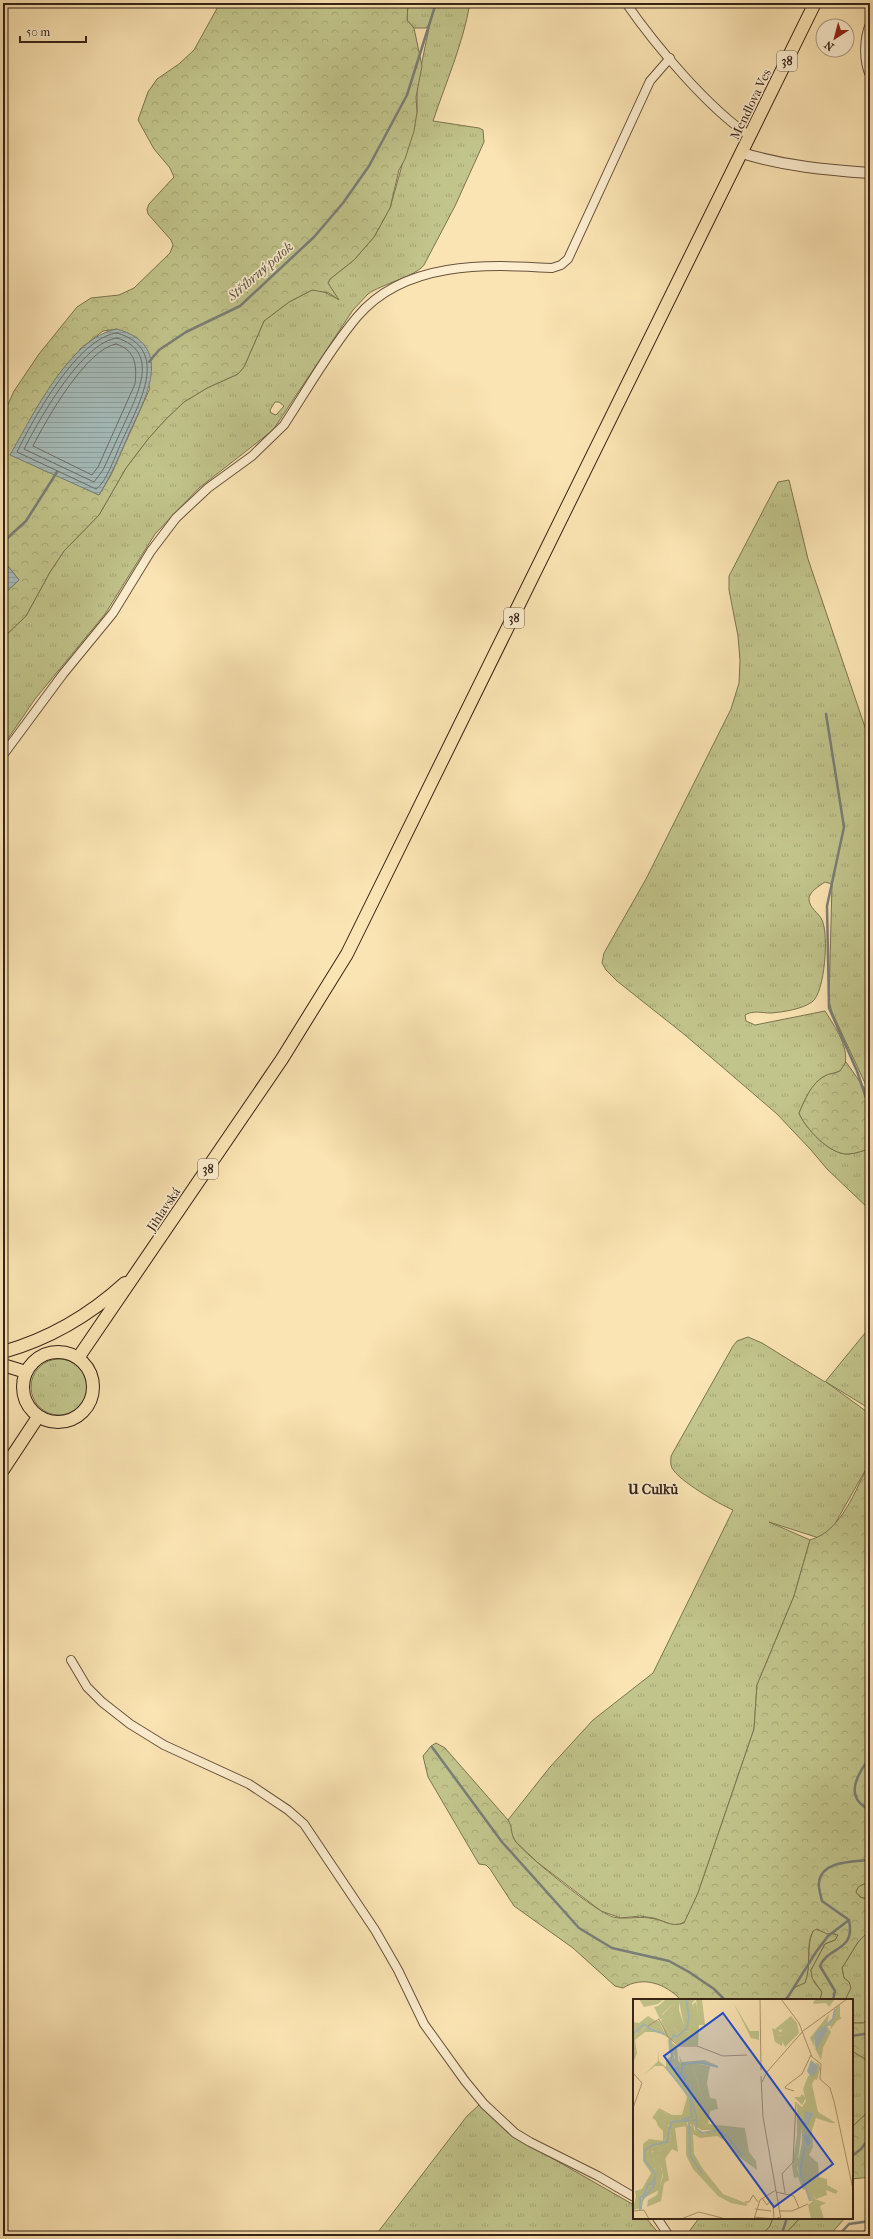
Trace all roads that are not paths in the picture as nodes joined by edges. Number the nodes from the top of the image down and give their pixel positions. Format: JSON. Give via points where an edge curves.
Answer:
{"nodes":[{"id":1,"x":626,"y":3,"type":"edge"},
{"id":2,"x":815,"y":3,"type":"edge"},
{"id":3,"x":870,"y":24,"type":"edge"},
{"id":4,"x":670,"y":58,"type":"junction"},
{"id":5,"x":870,"y":75,"type":"edge"},
{"id":6,"x":750,"y":136,"type":"junction"},
{"id":7,"x":742,"y":153,"type":"junction"},
{"id":8,"x":870,"y":173,"type":"edge"},
{"id":9,"x":3,"y":755,"type":"edge"},
{"id":10,"x":143,"y":1262,"type":"junction"},
{"id":11,"x":3,"y":1352,"type":"edge"},
{"id":12,"x":78,"y":1358,"type":"junction"},
{"id":13,"x":3,"y":1366,"type":"edge"},
{"id":14,"x":26,"y":1372,"type":"junction"},
{"id":15,"x":38,"y":1417,"type":"junction"},
{"id":16,"x":3,"y":1470,"type":"edge"},
{"id":17,"x":71,"y":1660,"type":"dead end"},
{"id":18,"x":633,"y":2195,"type":"edge"},
{"id":19,"x":658,"y":2219,"type":"edge"},
{"id":20,"x":669,"y":2236,"type":"edge"}],
"edges":[{"from":1,"to":4,"type":"street"},
{"from":2,"to":6,"type":"main road","name":"Mendlova Ves","number":"38"},
{"from":3,"to":5,"type":"street","via":[[867,30],[866,51]]},
{"from":4,"to":6,"type":"street","via":[[717,109]]},
{"from":4,"to":9,"type":"street","via":[[650,81],[568,259],[552,268],[482,267],[440,271],[393,286],[375,299],[357,317],[284,425],[252,456],[208,488],[164,532],[113,613],[63,674]]},
{"from":6,"to":7,"type":"main road","name":"Mendlova Ves","number":"38"},
{"from":7,"to":8,"type":"street","via":[[785,165]]},
{"from":7,"to":10,"type":"main road","name":"Jihlavská","number":"38","via":[[365,920],[332,981]]},
{"from":10,"to":11,"type":"main road","via":[[115,1292],[86,1314],[55,1332]]},
{"from":10,"to":12,"type":"main road","name":"Jihlavská","number":"38"},
{"from":12,"to":14,"type":"main road","via":[[59,1352],[46,1354],[34,1361]]},
{"from":12,"to":15,"type":"main road","via":[[87,1367],[93,1384],[87,1408],[73,1419],[62,1423],[49,1422]]},
{"from":13,"to":14,"type":"main road"},
{"from":14,"to":15,"type":"main road","via":[[23,1384],[24,1397],[29,1408]]},
{"from":15,"to":16,"type":"main road"},
{"from":17,"to":18,"type":"street","via":[[87,1687],[130,1724],[164,1745],[249,1784],[299,1820],[375,1930],[424,2024],[464,2081],[484,2104],[530,2142]]},
{"from":19,"to":20,"type":"street"}]}
